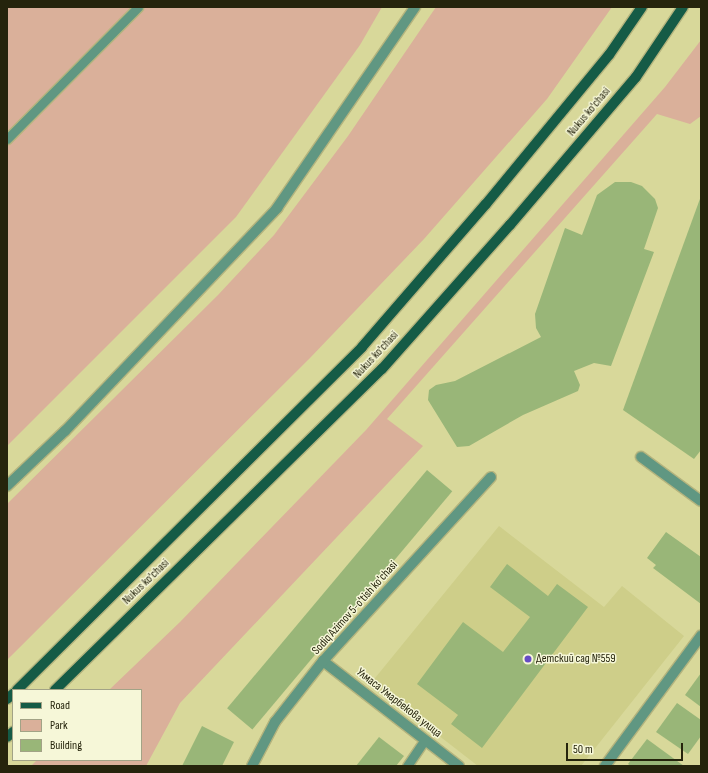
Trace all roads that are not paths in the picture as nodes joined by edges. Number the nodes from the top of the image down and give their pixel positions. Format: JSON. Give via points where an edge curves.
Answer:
{"nodes":[{"id":1,"x":138,"y":7,"type":"edge"},
{"id":2,"x":414,"y":7,"type":"edge"},
{"id":3,"x":642,"y":7,"type":"edge"},
{"id":4,"x":683,"y":7,"type":"edge"},
{"id":5,"x":7,"y":139,"type":"edge"},
{"id":6,"x":641,"y":457,"type":"dead end"},
{"id":7,"x":491,"y":477,"type":"dead end"},
{"id":8,"x":7,"y":486,"type":"edge"},
{"id":9,"x":701,"y":501,"type":"edge"},
{"id":10,"x":701,"y":636,"type":"edge"},
{"id":11,"x":323,"y":661,"type":"junction"},
{"id":12,"x":17,"y":689,"type":"edge"},
{"id":13,"x":56,"y":689,"type":"edge"},
{"id":14,"x":425,"y":739,"type":"junction"},
{"id":15,"x":252,"y":766,"type":"edge"},
{"id":16,"x":407,"y":766,"type":"edge"},
{"id":17,"x":459,"y":766,"type":"edge"},
{"id":18,"x":605,"y":766,"type":"edge"}],
"edges":[{"from":1,"to":5,"type":"lane"},
{"from":2,"to":8,"type":"street","via":[[277,208],[64,431]]},
{"from":3,"to":12,"type":"main road","name":"Nukus ko'chasi","via":[[599,67],[486,204],[362,347]]},
{"from":4,"to":13,"type":"main road","name":"Nukus ko'chasi","via":[[636,77],[510,225],[382,369]]},
{"from":6,"to":9,"type":"street"},
{"from":7,"to":11,"type":"street","name":"Sodiq Azimov 5-o'tish ko'chasi"},
{"from":10,"to":18,"type":"street"},
{"from":11,"to":14,"type":"street","name":"Улмаса Умарбекова улица"},
{"from":11,"to":15,"type":"street","name":"Sodiq Azimov 5-o'tish ko'chasi","via":[[275,722]]},
{"from":14,"to":16,"type":"lane"},
{"from":14,"to":17,"type":"street","name":"Улмаса Умарбекова улица"}]}
